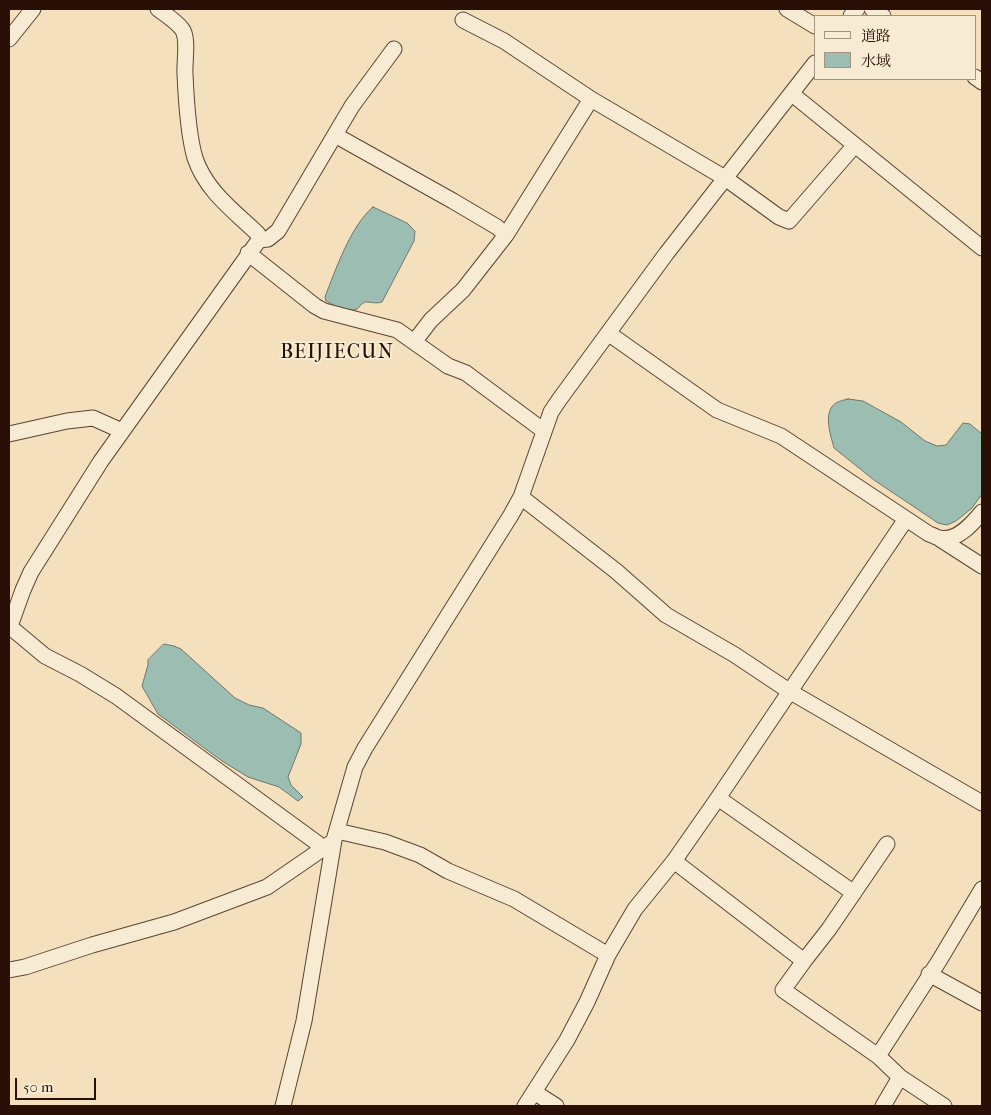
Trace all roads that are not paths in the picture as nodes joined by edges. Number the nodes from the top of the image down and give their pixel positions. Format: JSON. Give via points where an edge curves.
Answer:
{"nodes":[{"id":1,"x":33,"y":9,"type":"edge"},
{"id":2,"x":158,"y":9,"type":"edge"},
{"id":3,"x":787,"y":9,"type":"edge"},
{"id":4,"x":463,"y":20,"type":"dead end"},
{"id":5,"x":814,"y":25,"type":"edge"},
{"id":6,"x":9,"y":40,"type":"edge"},
{"id":7,"x":394,"y":49,"type":"dead end"},
{"id":8,"x":814,"y":64,"type":"edge"},
{"id":9,"x":792,"y":94,"type":"junction"},
{"id":10,"x":592,"y":99,"type":"junction"},
{"id":11,"x":335,"y":135,"type":"junction"},
{"id":12,"x":855,"y":145,"type":"junction"},
{"id":13,"x":725,"y":178,"type":"junction"},
{"id":14,"x":506,"y":235,"type":"junction"},
{"id":15,"x":258,"y":240,"type":"junction"},
{"id":16,"x":982,"y":248,"type":"edge"},
{"id":17,"x":248,"y":253,"type":"junction"},
{"id":18,"x":608,"y":333,"type":"junction"},
{"id":19,"x":414,"y":342,"type":"junction"},
{"id":20,"x":122,"y":431,"type":"junction"},
{"id":21,"x":544,"y":431,"type":"junction"},
{"id":22,"x":9,"y":434,"type":"edge"},
{"id":23,"x":521,"y":497,"type":"junction"},
{"id":24,"x":982,"y":512,"type":"edge"},
{"id":25,"x":906,"y":518,"type":"junction"},
{"id":26,"x":940,"y":539,"type":"junction"},
{"id":27,"x":982,"y":566,"type":"edge"},
{"id":28,"x":9,"y":627,"type":"edge"},
{"id":29,"x":789,"y":691,"type":"junction"},
{"id":30,"x":718,"y":798,"type":"junction"},
{"id":31,"x":982,"y":803,"type":"edge"},
{"id":32,"x":332,"y":840,"type":"junction"},
{"id":33,"x":887,"y":844,"type":"dead end"},
{"id":34,"x":674,"y":860,"type":"junction"},
{"id":35,"x":982,"y":889,"type":"edge"},
{"id":36,"x":854,"y":893,"type":"junction"},
{"id":37,"x":608,"y":955,"type":"junction"},
{"id":38,"x":804,"y":962,"type":"junction"},
{"id":39,"x":9,"y":970,"type":"edge"},
{"id":40,"x":929,"y":974,"type":"junction"},
{"id":41,"x":982,"y":1003,"type":"edge"},
{"id":42,"x":878,"y":1056,"type":"junction"},
{"id":43,"x":900,"y":1077,"type":"junction"},
{"id":44,"x":534,"y":1092,"type":"junction"},
{"id":45,"x":283,"y":1106,"type":"edge"},
{"id":46,"x":525,"y":1106,"type":"edge"},
{"id":47,"x":556,"y":1106,"type":"edge"},
{"id":48,"x":884,"y":1106,"type":"edge"},
{"id":49,"x":944,"y":1106,"type":"edge"}],
"edges":[{"from":1,"to":6,"type":"street"},
{"from":2,"to":15,"type":"street","via":[[182,30],[195,158],[217,196],[258,234]]},
{"from":3,"to":5,"type":"street"},
{"from":4,"to":10,"type":"street","via":[[504,42]]},
{"from":7,"to":11,"type":"street"},
{"from":8,"to":9,"type":"street"},
{"from":9,"to":12,"type":"street"},
{"from":9,"to":13,"type":"street"},
{"from":10,"to":13,"type":"street"},
{"from":10,"to":14,"type":"street"},
{"from":11,"to":14,"type":"street","via":[[453,200]]},
{"from":11,"to":15,"type":"street","via":[[278,231],[268,239]]},
{"from":12,"to":13,"type":"street","via":[[789,221]]},
{"from":12,"to":16,"type":"street"},
{"from":13,"to":18,"type":"street"},
{"from":14,"to":19,"type":"street","via":[[463,290],[431,320]]},
{"from":15,"to":17,"type":"street"},
{"from":17,"to":19,"type":"street","via":[[324,311],[397,330]]},
{"from":17,"to":20,"type":"street"},
{"from":18,"to":21,"type":"street","via":[[551,412]]},
{"from":18,"to":25,"type":"street","via":[[717,410],[781,436]]},
{"from":19,"to":21,"type":"street","via":[[448,366],[466,373]]},
{"from":20,"to":22,"type":"street","via":[[93,418]]},
{"from":20,"to":28,"type":"street","via":[[31,572]]},
{"from":21,"to":23,"type":"street"},
{"from":23,"to":29,"type":"street","via":[[616,571],[666,615]]},
{"from":23,"to":32,"type":"street","via":[[365,748],[355,767]]},
{"from":24,"to":26,"type":"street","via":[[968,527],[948,539]]},
{"from":25,"to":26,"type":"street"},
{"from":25,"to":29,"type":"street"},
{"from":26,"to":27,"type":"street"},
{"from":28,"to":32,"type":"street","via":[[45,656],[116,696]]},
{"from":29,"to":30,"type":"street"},
{"from":29,"to":31,"type":"street"},
{"from":30,"to":34,"type":"street"},
{"from":30,"to":36,"type":"street"},
{"from":32,"to":37,"type":"street","via":[[385,842],[420,856],[514,899]]},
{"from":32,"to":39,"type":"street","via":[[267,887],[174,922]]},
{"from":32,"to":45,"type":"street","via":[[304,1020]]},
{"from":33,"to":36,"type":"street"},
{"from":34,"to":37,"type":"street","via":[[635,909]]},
{"from":34,"to":38,"type":"street"},
{"from":35,"to":40,"type":"street"},
{"from":36,"to":38,"type":"street"},
{"from":37,"to":44,"type":"street","via":[[567,1040]]},
{"from":38,"to":42,"type":"street","via":[[783,990]]},
{"from":40,"to":41,"type":"street"},
{"from":40,"to":42,"type":"street"},
{"from":42,"to":43,"type":"street"},
{"from":43,"to":48,"type":"street"},
{"from":43,"to":49,"type":"street"},
{"from":44,"to":46,"type":"street"},
{"from":44,"to":47,"type":"street"}]}
